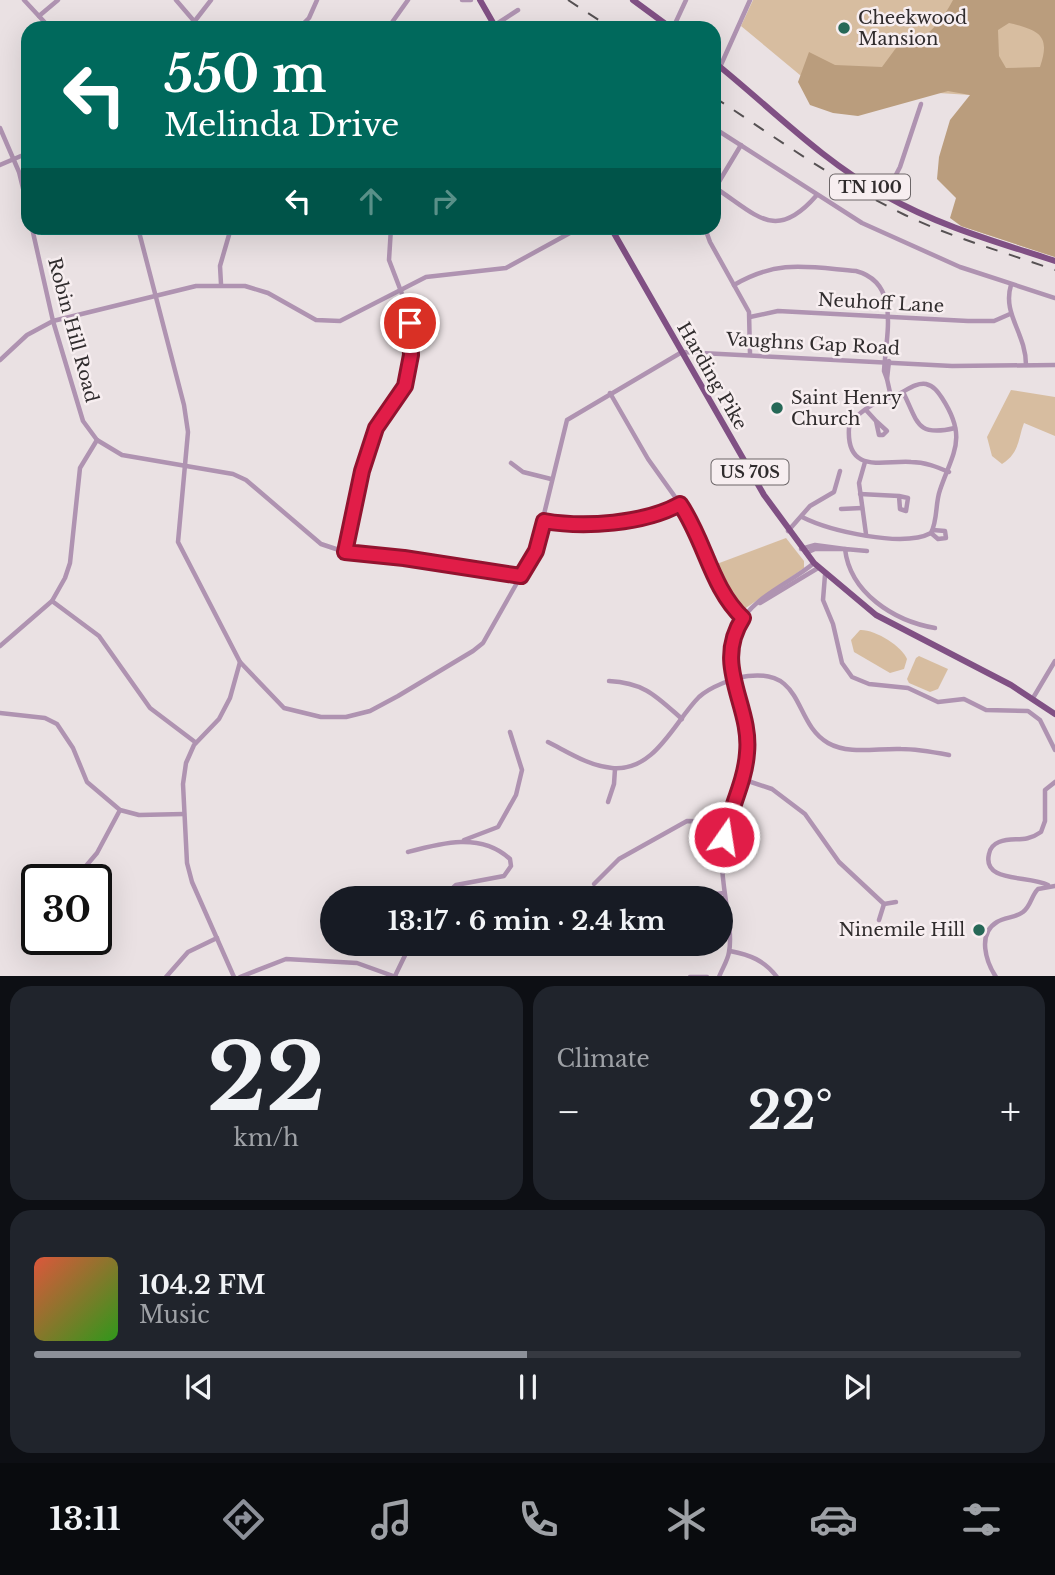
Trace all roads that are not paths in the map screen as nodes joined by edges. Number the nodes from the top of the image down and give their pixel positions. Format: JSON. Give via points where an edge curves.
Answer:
{"nodes":[{"id":1,"x":24,"y":0,"type":"edge"},
{"id":2,"x":58,"y":0,"type":"edge"},
{"id":3,"x":176,"y":0,"type":"edge"},
{"id":4,"x":211,"y":0,"type":"edge"},
{"id":5,"x":317,"y":0,"type":"edge"},
{"id":6,"x":408,"y":0,"type":"edge"},
{"id":7,"x":462,"y":0,"type":"edge"},
{"id":8,"x":471,"y":0,"type":"edge"},
{"id":9,"x":480,"y":0,"type":"edge"},
{"id":10,"x":633,"y":0,"type":"edge"},
{"id":11,"x":686,"y":0,"type":"edge"},
{"id":12,"x":750,"y":0,"type":"edge"},
{"id":13,"x":518,"y":10,"type":"dead end"},
{"id":14,"x":39,"y":16,"type":"junction"},
{"id":15,"x":44,"y":21,"type":"edge"},
{"id":16,"x":193,"y":21,"type":"edge"},
{"id":17,"x":195,"y":21,"type":"edge"},
{"id":18,"x":304,"y":21,"type":"edge"},
{"id":19,"x":393,"y":21,"type":"edge"},
{"id":20,"x":492,"y":21,"type":"edge"},
{"id":21,"x":504,"y":21,"type":"edge"},
{"id":22,"x":662,"y":21,"type":"edge"},
{"id":23,"x":676,"y":21,"type":"edge"},
{"id":24,"x":721,"y":57,"type":"edge"},
{"id":25,"x":721,"y":68,"type":"edge"},
{"id":26,"x":921,"y":104,"type":"dead end"},
{"id":27,"x":0,"y":128,"type":"edge"},
{"id":28,"x":721,"y":132,"type":"edge"},
{"id":29,"x":741,"y":145,"type":"junction"},
{"id":30,"x":21,"y":156,"type":"edge"},
{"id":31,"x":13,"y":160,"type":"junction"},
{"id":32,"x":0,"y":164,"type":"edge"},
{"id":33,"x":721,"y":177,"type":"edge"},
{"id":34,"x":21,"y":186,"type":"edge"},
{"id":35,"x":721,"y":192,"type":"edge"},
{"id":36,"x":816,"y":196,"type":"junction"},
{"id":37,"x":885,"y":196,"type":"junction"},
{"id":38,"x":34,"y":235,"type":"edge"},
{"id":39,"x":140,"y":235,"type":"edge"},
{"id":40,"x":229,"y":235,"type":"edge"},
{"id":41,"x":391,"y":235,"type":"edge"},
{"id":42,"x":566,"y":235,"type":"edge"},
{"id":43,"x":615,"y":235,"type":"edge"},
{"id":44,"x":707,"y":235,"type":"edge"},
{"id":45,"x":1055,"y":261,"type":"edge"},
{"id":46,"x":221,"y":285,"type":"junction"},
{"id":47,"x":734,"y":285,"type":"junction"},
{"id":48,"x":1011,"y":285,"type":"junction"},
{"id":49,"x":400,"y":288,"type":"junction"},
{"id":50,"x":155,"y":294,"type":"junction"},
{"id":51,"x":1055,"y":298,"type":"edge"},
{"id":52,"x":1010,"y":314,"type":"junction"},
{"id":53,"x":750,"y":317,"type":"junction"},
{"id":54,"x":888,"y":317,"type":"junction"},
{"id":55,"x":53,"y":321,"type":"junction"},
{"id":56,"x":682,"y":352,"type":"junction"},
{"id":57,"x":750,"y":354,"type":"junction"},
{"id":58,"x":0,"y":360,"type":"edge"},
{"id":59,"x":887,"y":361,"type":"junction"},
{"id":60,"x":1026,"y":365,"type":"junction"},
{"id":61,"x":1055,"y":365,"type":"edge"},
{"id":62,"x":610,"y":393,"type":"junction"},
{"id":63,"x":904,"y":394,"type":"junction"},
{"id":64,"x":891,"y":397,"type":"junction"},
{"id":65,"x":866,"y":410,"type":"junction"},
{"id":66,"x":876,"y":421,"type":"dead end"},
{"id":67,"x":955,"y":428,"type":"junction"},
{"id":68,"x":97,"y":440,"type":"junction"},
{"id":69,"x":865,"y":462,"type":"junction"},
{"id":70,"x":184,"y":463,"type":"junction"},
{"id":71,"x":511,"y":463,"type":"dead end"},
{"id":72,"x":840,"y":471,"type":"dead end"},
{"id":73,"x":949,"y":472,"type":"junction"},
{"id":74,"x":551,"y":479,"type":"junction"},
{"id":75,"x":860,"y":494,"type":"junction"},
{"id":76,"x":899,"y":496,"type":"dead end"},
{"id":77,"x":680,"y":504,"type":"junction"},
{"id":78,"x":862,"y":508,"type":"junction"},
{"id":79,"x":841,"y":509,"type":"dead end"},
{"id":80,"x":802,"y":517,"type":"junction"},
{"id":81,"x":544,"y":521,"type":"junction"},
{"id":82,"x":788,"y":532,"type":"junction"},
{"id":83,"x":866,"y":534,"type":"junction"},
{"id":84,"x":845,"y":549,"type":"junction"},
{"id":85,"x":803,"y":551,"type":"junction"},
{"id":86,"x":867,"y":551,"type":"dead end"},
{"id":87,"x":345,"y":552,"type":"junction"},
{"id":88,"x":816,"y":566,"type":"junction"},
{"id":89,"x":825,"y":575,"type":"junction"},
{"id":90,"x":521,"y":576,"type":"junction"},
{"id":91,"x":52,"y":601,"type":"junction"},
{"id":92,"x":743,"y":618,"type":"junction"},
{"id":93,"x":935,"y":628,"type":"dead end"},
{"id":94,"x":0,"y":646,"type":"edge"},
{"id":95,"x":240,"y":662,"type":"junction"},
{"id":96,"x":1055,"y":663,"type":"edge"},
{"id":97,"x":609,"y":681,"type":"dead end"},
{"id":98,"x":732,"y":681,"type":"junction"},
{"id":99,"x":1033,"y":698,"type":"junction"},
{"id":100,"x":0,"y":713,"type":"edge"},
{"id":101,"x":1055,"y":714,"type":"edge"},
{"id":102,"x":682,"y":719,"type":"junction"},
{"id":103,"x":510,"y":732,"type":"dead end"},
{"id":104,"x":195,"y":742,"type":"junction"},
{"id":105,"x":548,"y":742,"type":"dead end"},
{"id":106,"x":1055,"y":750,"type":"edge"},
{"id":107,"x":949,"y":755,"type":"dead end"},
{"id":108,"x":615,"y":769,"type":"junction"},
{"id":109,"x":742,"y":779,"type":"junction"},
{"id":110,"x":1055,"y":782,"type":"edge"},
{"id":111,"x":608,"y":802,"type":"dead end"},
{"id":112,"x":120,"y":810,"type":"junction"},
{"id":113,"x":184,"y":814,"type":"junction"},
{"id":114,"x":727,"y":822,"type":"junction"},
{"id":115,"x":460,"y":841,"type":"junction"},
{"id":116,"x":408,"y":852,"type":"dead end"},
{"id":117,"x":88,"y":864,"type":"edge"},
{"id":118,"x":594,"y":884,"type":"dead end"},
{"id":119,"x":1048,"y":885,"type":"junction"},
{"id":120,"x":456,"y":886,"type":"edge"},
{"id":121,"x":724,"y":886,"type":"edge"},
{"id":122,"x":1055,"y":886,"type":"edge"},
{"id":123,"x":896,"y":902,"type":"dead end"},
{"id":124,"x":884,"y":904,"type":"junction"},
{"id":125,"x":879,"y":920,"type":"dead end"},
{"id":126,"x":217,"y":938,"type":"junction"},
{"id":127,"x":733,"y":952,"type":"edge"},
{"id":128,"x":405,"y":956,"type":"edge"},
{"id":129,"x":728,"y":956,"type":"edge"},
{"id":130,"x":166,"y":976,"type":"edge"},
{"id":131,"x":234,"y":976,"type":"edge"},
{"id":132,"x":240,"y":976,"type":"edge"},
{"id":133,"x":396,"y":976,"type":"edge"},
{"id":134,"x":690,"y":976,"type":"edge"},
{"id":135,"x":707,"y":976,"type":"edge"},
{"id":136,"x":719,"y":976,"type":"edge"},
{"id":137,"x":777,"y":976,"type":"edge"},
{"id":138,"x":996,"y":976,"type":"edge"}],
"edges":[{"from":1,"to":14,"type":"street"},
{"from":2,"to":14,"type":"street"},
{"from":3,"to":16,"type":"street"},
{"from":4,"to":17,"type":"street"},
{"from":5,"to":18,"type":"street"},
{"from":6,"to":19,"type":"street"},
{"from":7,"to":8,"type":"street"},
{"from":9,"to":20,"type":"main road"},
{"from":10,"to":22,"type":"main road"},
{"from":11,"to":23,"type":"street"},
{"from":12,"to":24,"type":"street"},
{"from":13,"to":21,"type":"street"},
{"from":14,"to":15,"type":"street"},
{"from":25,"to":37,"type":"main road","number":"TN 100","via":[[832,160]]},
{"from":26,"to":37,"type":"street"},
{"from":27,"to":31,"type":"street"},
{"from":28,"to":29,"type":"street"},
{"from":29,"to":33,"type":"street"},
{"from":29,"to":36,"type":"street"},
{"from":30,"to":31,"type":"street"},
{"from":31,"to":32,"type":"street"},
{"from":31,"to":34,"type":"street"},
{"from":35,"to":36,"type":"street","via":[[776,222],[801,213]]},
{"from":36,"to":48,"type":"street","via":[[911,247]]},
{"from":37,"to":45,"type":"main road","number":"TN 100","via":[[944,224]]},
{"from":38,"to":55,"type":"street","name":"Robin Hill Road"},
{"from":39,"to":50,"type":"street"},
{"from":40,"to":46,"type":"street","via":[[220,266]]},
{"from":41,"to":49,"type":"street","via":[[389,260]]},
{"from":42,"to":49,"type":"street","via":[[506,268],[441,273]]},
{"from":43,"to":56,"type":"main road","name":"Harding Pike","number":"US 70S"},
{"from":44,"to":47,"type":"street"},
{"from":46,"to":49,"type":"street","via":[[268,293],[327,322],[347,318]]},
{"from":46,"to":50,"type":"street"},
{"from":47,"to":53,"type":"street"},
{"from":47,"to":54,"type":"street","via":[[773,267],[856,271],[879,283],[886,295]]},
{"from":48,"to":51,"type":"street"},
{"from":48,"to":52,"type":"street"},
{"from":49,"to":87,"type":"street","via":[[412,336],[409,368],[401,394],[376,428]]},
{"from":50,"to":55,"type":"street"},
{"from":50,"to":70,"type":"street","via":[[184,405],[188,432]]},
{"from":52,"to":54,"type":"street","name":"Neuhoff Lane","via":[[994,321]]},
{"from":52,"to":60,"type":"street","via":[[1023,338]]},
{"from":53,"to":54,"type":"street","name":"Neuhoff Lane","via":[[778,311]]},
{"from":53,"to":57,"type":"street"},
{"from":54,"to":59,"type":"street"},
{"from":55,"to":58,"type":"street","via":[[27,335]]},
{"from":55,"to":68,"type":"street","name":"Robin Hill Road","via":[[83,421]]},
{"from":56,"to":57,"type":"street","name":"Vaughns Gap Road"},
{"from":56,"to":62,"type":"street"},
{"from":56,"to":82,"type":"main road","name":"Harding Pike","number":"US 70S"},
{"from":57,"to":59,"type":"street","name":"Vaughns Gap Road"},
{"from":59,"to":60,"type":"street","name":"Vaughns Gap Road"},
{"from":59,"to":64,"type":"street"},
{"from":60,"to":61,"type":"street","name":"Vaughns Gap Road"},
{"from":62,"to":74,"type":"street","via":[[567,420]]},
{"from":62,"to":77,"type":"street"},
{"from":63,"to":64,"type":"street"},
{"from":63,"to":67,"type":"street","via":[[915,420],[925,430]]},
{"from":63,"to":67,"type":"street","via":[[919,384],[933,387],[948,407]]},
{"from":64,"to":65,"type":"street"},
{"from":65,"to":66,"type":"street"},
{"from":65,"to":69,"type":"street","via":[[848,432],[854,450]]},
{"from":67,"to":73,"type":"street","via":[[956,450]]},
{"from":68,"to":70,"type":"street","via":[[122,455]]},
{"from":68,"to":91,"type":"street","via":[[80,468],[70,564]]},
{"from":69,"to":73,"type":"street","via":[[913,462]]},
{"from":69,"to":75,"type":"street"},
{"from":70,"to":87,"type":"street","via":[[246,480],[321,544]]},
{"from":70,"to":95,"type":"street","via":[[177,542]]},
{"from":71,"to":74,"type":"street","via":[[523,472]]},
{"from":72,"to":80,"type":"street","via":[[836,491],[814,503]]},
{"from":73,"to":83,"type":"street","via":[[932,531],[912,538]]},
{"from":74,"to":81,"type":"street"},
{"from":75,"to":76,"type":"street"},
{"from":75,"to":78,"type":"street"},
{"from":77,"to":81,"type":"street","via":[[660,514],[597,524]]},
{"from":77,"to":92,"type":"street","via":[[701,539],[722,595]]},
{"from":78,"to":79,"type":"street"},
{"from":78,"to":83,"type":"street"},
{"from":80,"to":82,"type":"street"},
{"from":80,"to":83,"type":"street","via":[[835,530]]},
{"from":81,"to":90,"type":"street","via":[[536,551]]},
{"from":82,"to":85,"type":"main road","name":"Harding Pike","number":"US 70S"},
{"from":84,"to":85,"type":"street","via":[[815,545]]},
{"from":84,"to":86,"type":"street"},
{"from":84,"to":93,"type":"street","via":[[851,575],[867,594],[909,621]]},
{"from":85,"to":88,"type":"main road","name":"Harding Pike","number":"US 70S"},
{"from":87,"to":90,"type":"street"},
{"from":88,"to":89,"type":"main road","name":"Harding Pike","number":"US 70S"},
{"from":88,"to":92,"type":"street","via":[[768,593]]},
{"from":89,"to":99,"type":"main road","name":"Harding Pike","number":"US 70S","via":[[884,620]]},
{"from":89,"to":106,"type":"street","via":[[823,598],[841,660],[852,677],[869,684],[905,687],[938,702],[962,699],[986,710],[1028,711],[1040,720]]},
{"from":90,"to":95,"type":"street","via":[[483,643],[370,711],[321,717],[284,708]]},
{"from":91,"to":94,"type":"street"},
{"from":91,"to":104,"type":"street","via":[[97,635],[150,708]]},
{"from":92,"to":98,"type":"street","via":[[731,645]]},
{"from":95,"to":104,"type":"street","via":[[219,719]]},
{"from":96,"to":99,"type":"street"},
{"from":97,"to":102,"type":"street","via":[[636,683]]},
{"from":98,"to":102,"type":"street","via":[[700,697]]},
{"from":98,"to":107,"type":"street","via":[[761,676],[780,681],[827,743],[842,748]]},
{"from":98,"to":109,"type":"street","via":[[748,734]]},
{"from":99,"to":101,"type":"main road","number":"US 70S"},
{"from":100,"to":112,"type":"street","via":[[57,724],[88,782]]},
{"from":102,"to":108,"type":"street","via":[[643,760]]},
{"from":103,"to":115,"type":"street","via":[[522,770],[516,795],[498,827]]},
{"from":104,"to":113,"type":"street","via":[[186,762]]},
{"from":105,"to":108,"type":"street"},
{"from":108,"to":111,"type":"street"},
{"from":109,"to":114,"type":"street"},
{"from":109,"to":124,"type":"street","via":[[772,789],[806,814],[839,862]]},
{"from":110,"to":119,"type":"street","via":[[1045,790],[1041,832],[1022,841],[998,842],[988,857],[990,868],[998,875],[1028,877]]},
{"from":112,"to":113,"type":"street","via":[[139,815]]},
{"from":112,"to":117,"type":"street"},
{"from":113,"to":126,"type":"street","via":[[192,883]]},
{"from":114,"to":118,"type":"street","via":[[687,821],[619,859]]},
{"from":114,"to":121,"type":"street"},
{"from":115,"to":116,"type":"street"},
{"from":115,"to":120,"type":"street","via":[[504,853],[511,866],[504,876]]},
{"from":119,"to":122,"type":"street"},
{"from":119,"to":138,"type":"street","via":[[1035,891],[1023,911],[990,929],[986,956]]},
{"from":123,"to":124,"type":"street"},
{"from":124,"to":125,"type":"street"},
{"from":126,"to":130,"type":"street","via":[[188,952]]},
{"from":126,"to":131,"type":"street"},
{"from":127,"to":137,"type":"street","via":[[767,964]]},
{"from":128,"to":133,"type":"street"},
{"from":129,"to":136,"type":"street"},
{"from":132,"to":133,"type":"street","via":[[280,959],[356,963]]},
{"from":134,"to":135,"type":"street"}]}
